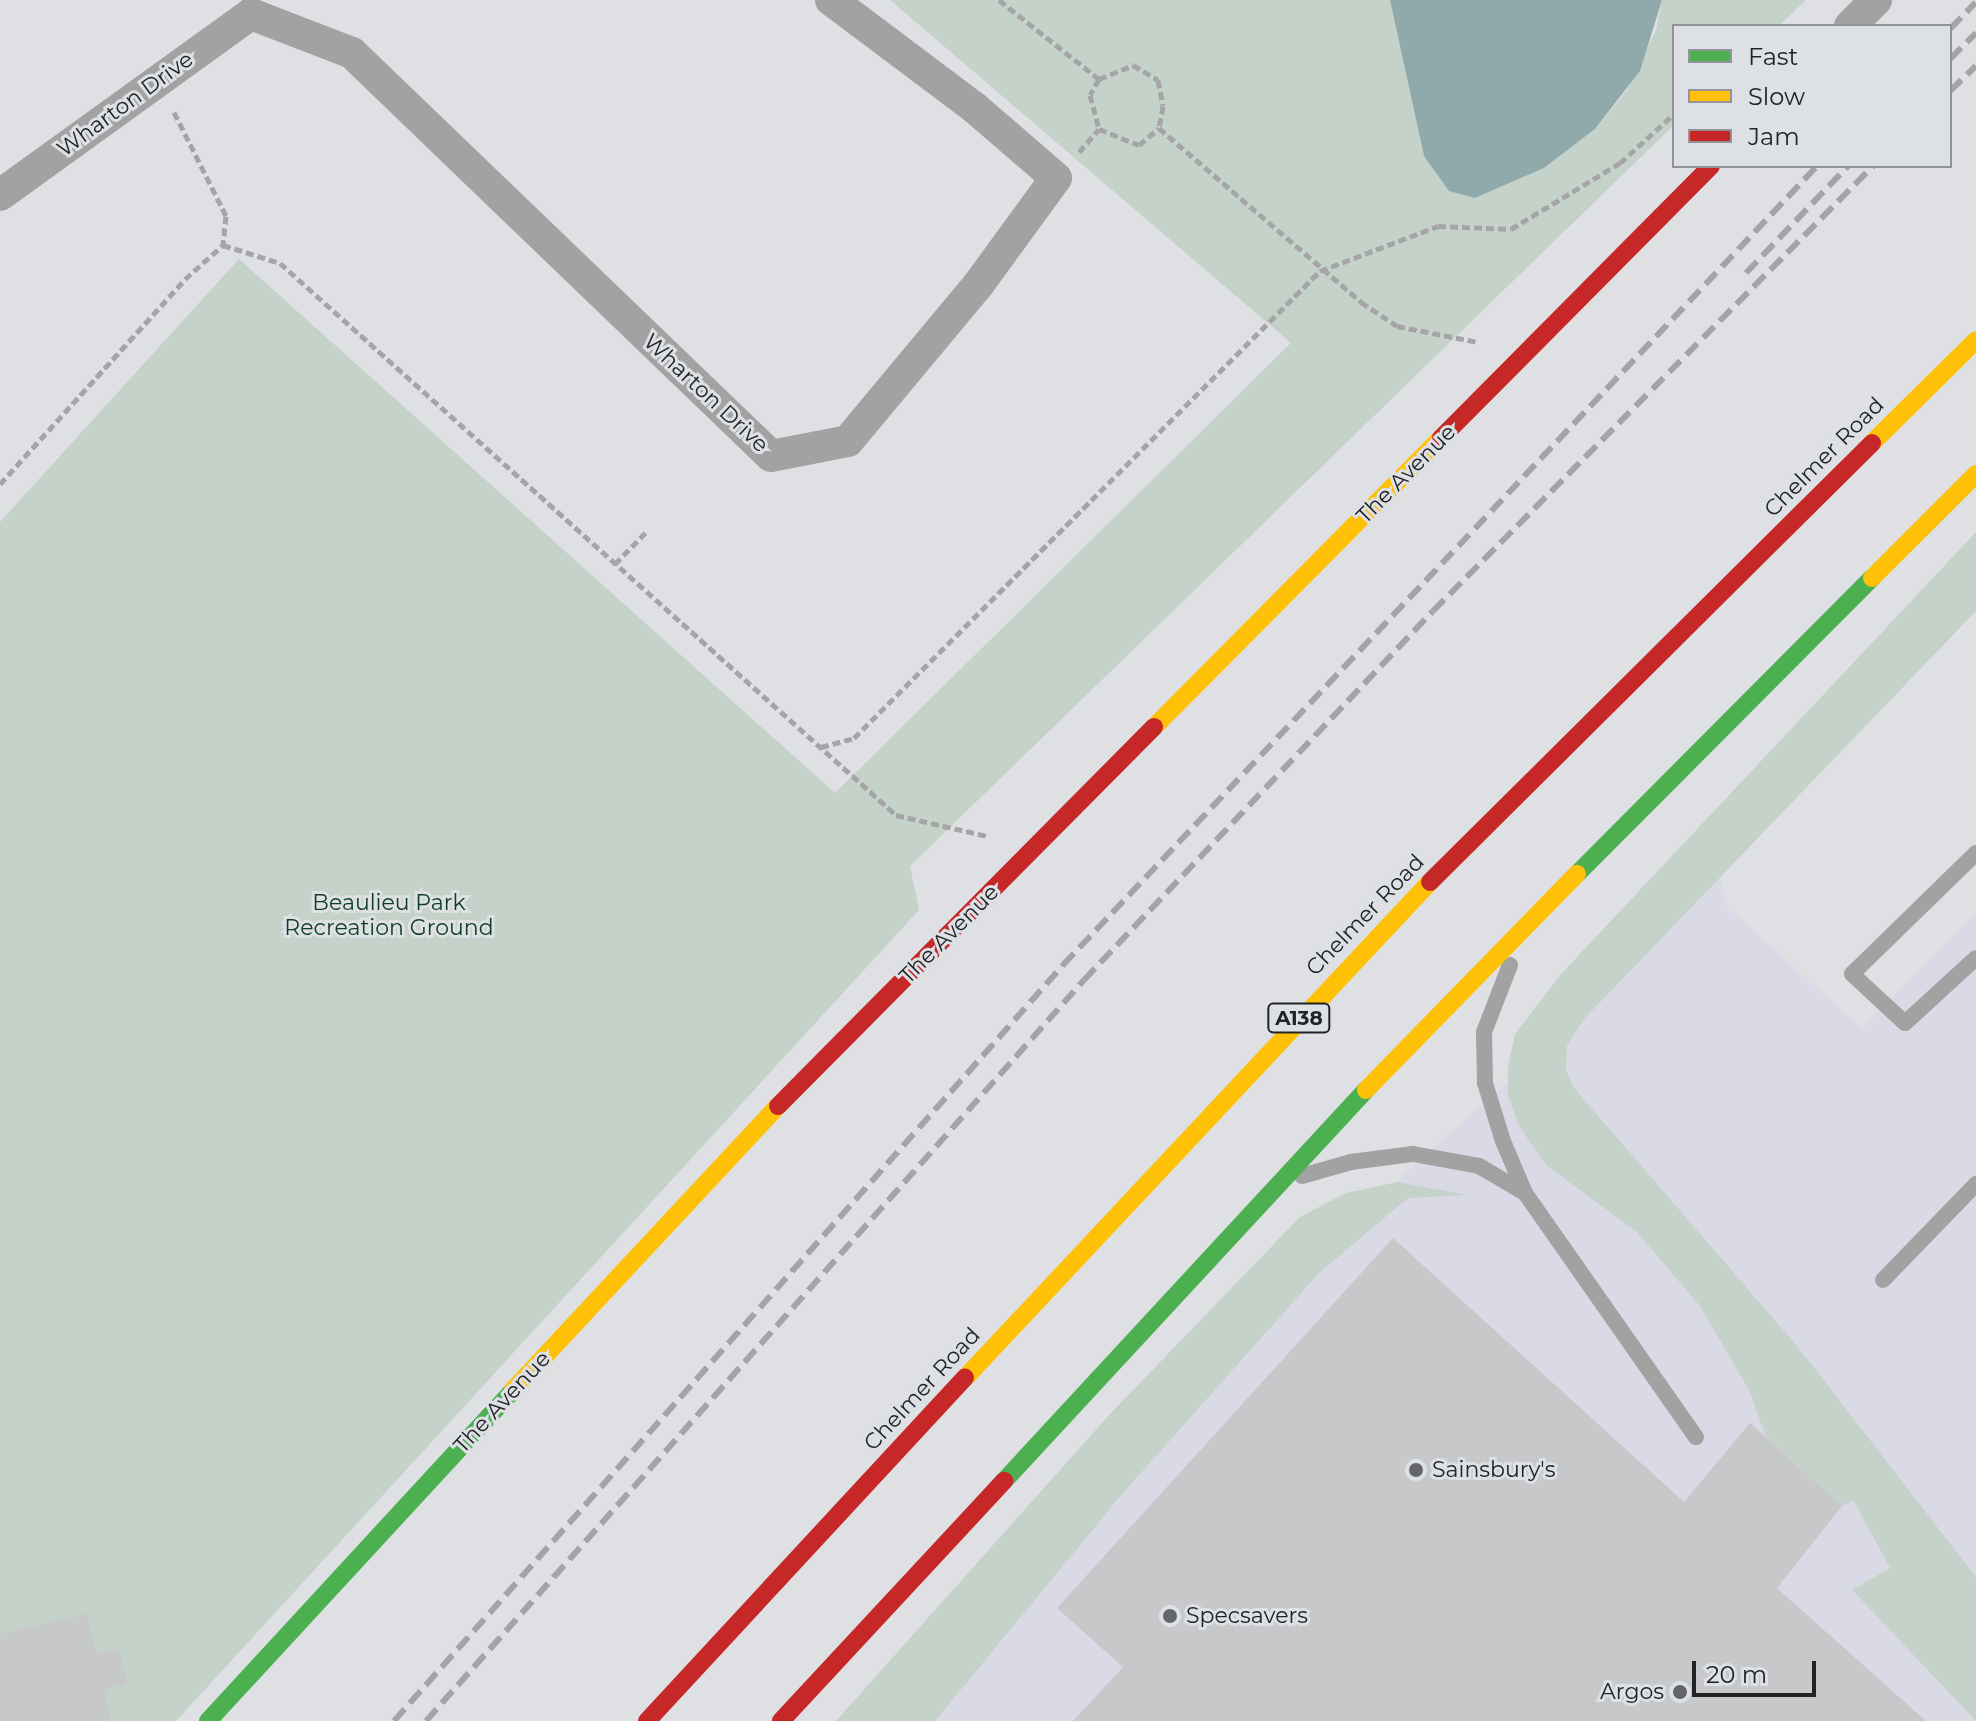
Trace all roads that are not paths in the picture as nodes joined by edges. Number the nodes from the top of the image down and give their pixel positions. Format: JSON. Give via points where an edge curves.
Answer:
{"nodes":[{"id":1,"x":831,"y":0,"type":"edge"},
{"id":2,"x":1876,"y":0,"type":"edge"},
{"id":3,"x":251,"y":7,"type":"edge"},
{"id":4,"x":1852,"y":24,"type":"edge"},
{"id":5,"x":1709,"y":168,"type":"edge"},
{"id":6,"x":0,"y":195,"type":"edge"},
{"id":7,"x":1976,"y":340,"type":"edge"},
{"id":8,"x":1976,"y":474,"type":"edge"},
{"id":9,"x":1976,"y":853,"type":"edge"},
{"id":10,"x":1544,"y":904,"type":"junction"},
{"id":11,"x":1976,"y":958,"type":"edge"},
{"id":12,"x":1282,"y":1182,"type":"junction"},
{"id":13,"x":1976,"y":1184,"type":"edge"},
{"id":14,"x":1525,"y":1193,"type":"junction"},
{"id":15,"x":1883,"y":1280,"type":"dead end"},
{"id":16,"x":1696,"y":1437,"type":"dead end"},
{"id":17,"x":208,"y":1721,"type":"edge"},
{"id":18,"x":647,"y":1721,"type":"edge"},
{"id":19,"x":781,"y":1721,"type":"edge"}],
"edges":[{"from":1,"to":3,"type":"street","name":"Wharton Drive","via":[[975,108],[1056,178],[978,285],[848,441],[771,456],[352,53]]},
{"from":2,"to":4,"type":"street"},
{"from":3,"to":6,"type":"street","name":"Wharton Drive"},
{"from":5,"to":17,"type":"main road","name":"The Avenue","via":[[727,1158]]},
{"from":7,"to":18,"type":"main road","name":"Chelmer Road","number":"A138","via":[[1361,951]]},
{"from":8,"to":10,"type":"main road"},
{"from":9,"to":11,"type":"lane","via":[[1852,974],[1905,1023]]},
{"from":10,"to":12,"type":"main road"},
{"from":10,"to":14,"type":"lane","via":[[1501,981],[1484,1032],[1485,1083]]},
{"from":12,"to":14,"type":"lane","via":[[1351,1162],[1413,1154],[1479,1166]]},
{"from":12,"to":19,"type":"main road"},
{"from":13,"to":15,"type":"lane"},
{"from":14,"to":16,"type":"lane"}]}
